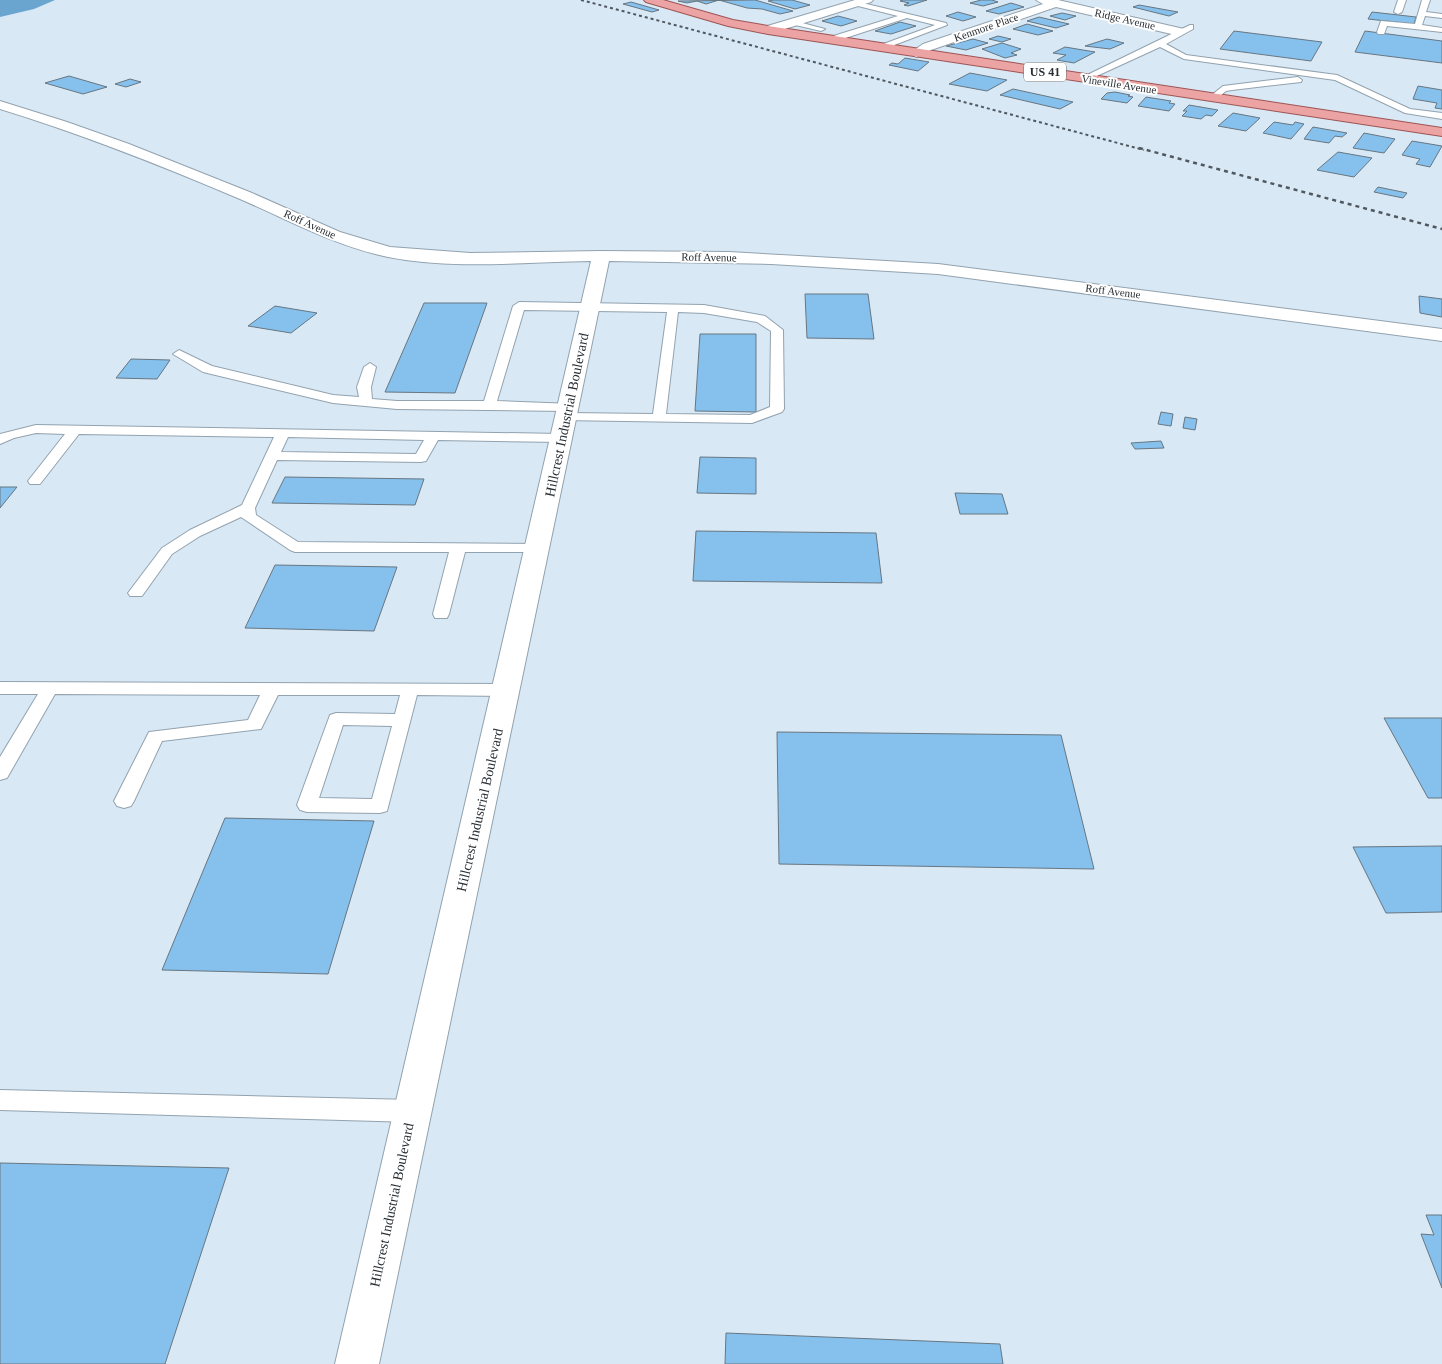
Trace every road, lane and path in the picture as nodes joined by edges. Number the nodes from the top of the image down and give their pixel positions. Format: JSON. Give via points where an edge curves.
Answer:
{"nodes":[{"id":1,"x":650,"y":0,"type":"edge"},
{"id":2,"x":1402,"y":0,"type":"edge"},
{"id":3,"x":1426,"y":0,"type":"edge"},
{"id":4,"x":1050,"y":1,"type":"edge"},
{"id":5,"x":862,"y":2,"type":"edge"},
{"id":6,"x":1398,"y":12,"type":"dead end"},
{"id":7,"x":1423,"y":14,"type":"junction"},
{"id":8,"x":905,"y":16,"type":"junction"},
{"id":9,"x":1442,"y":16,"type":"edge"},
{"id":10,"x":794,"y":22,"type":"junction"},
{"id":11,"x":1418,"y":27,"type":"junction"},
{"id":12,"x":820,"y":29,"type":"dead end"},
{"id":13,"x":1185,"y":29,"type":"joint"},
{"id":14,"x":768,"y":30,"type":"junction"},
{"id":15,"x":1442,"y":30,"type":"edge"},
{"id":16,"x":1382,"y":32,"type":"dead end"},
{"id":17,"x":830,"y":40,"type":"junction"},
{"id":18,"x":1160,"y":44,"type":"junction"},
{"id":19,"x":881,"y":48,"type":"junction"},
{"id":20,"x":916,"y":53,"type":"junction"},
{"id":21,"x":1085,"y":78,"type":"junction"},
{"id":22,"x":1337,"y":78,"type":"junction"},
{"id":23,"x":1212,"y":98,"type":"junction"},
{"id":24,"x":0,"y":105,"type":"edge"},
{"id":25,"x":1442,"y":116,"type":"edge"},
{"id":26,"x":1442,"y":132,"type":"edge"},
{"id":27,"x":601,"y":256,"type":"junction"},
{"id":28,"x":590,"y":307,"type":"junction"},
{"id":29,"x":673,"y":308,"type":"junction"},
{"id":30,"x":1442,"y":335,"type":"edge"},
{"id":31,"x":179,"y":354,"type":"dead end"},
{"id":32,"x":370,"y":367,"type":"dead end"},
{"id":33,"x":366,"y":402,"type":"junction"},
{"id":34,"x":489,"y":405,"type":"junction"},
{"id":35,"x":659,"y":418,"type":"junction"},
{"id":36,"x":565,"y":421,"type":"junction"},
{"id":37,"x":75,"y":430,"type":"junction"},
{"id":38,"x":283,"y":433,"type":"junction"},
{"id":39,"x":433,"y":436,"type":"junction"},
{"id":40,"x":0,"y":440,"type":"edge"},
{"id":41,"x":272,"y":456,"type":"junction"},
{"id":42,"x":35,"y":481,"type":"dead end"},
{"id":43,"x":248,"y":508,"type":"junction"},
{"id":44,"x":458,"y":547,"type":"junction"},
{"id":45,"x":538,"y":547,"type":"junction"},
{"id":46,"x":136,"y":593,"type":"dead end"},
{"id":47,"x":441,"y":614,"type":"dead end"},
{"id":48,"x":0,"y":688,"type":"edge"},
{"id":49,"x":50,"y":688,"type":"junction"},
{"id":50,"x":271,"y":690,"type":"junction"},
{"id":51,"x":410,"y":690,"type":"junction"},
{"id":52,"x":507,"y":690,"type":"junction"},
{"id":53,"x":403,"y":720,"type":"junction"},
{"id":54,"x":0,"y":773,"type":"edge"},
{"id":55,"x":124,"y":801,"type":"dead end"},
{"id":56,"x":0,"y":1100,"type":"edge"},
{"id":57,"x":413,"y":1111,"type":"junction"},
{"id":58,"x":357,"y":1364,"type":"edge"}],
"edges":[{"from":1,"to":14,"type":"main road","name":"Vineville Avenue","number":"US 41"},
{"from":2,"to":6,"type":"lane"},
{"from":3,"to":7,"type":"lane"},
{"from":4,"to":13,"type":"street","name":"Ridge Avenue"},
{"from":4,"to":20,"type":"street","name":"Kenmore Place"},
{"from":5,"to":8,"type":"lane"},
{"from":5,"to":10,"type":"street"},
{"from":7,"to":9,"type":"lane"},
{"from":7,"to":11,"type":"lane"},
{"from":8,"to":17,"type":"lane"},
{"from":8,"to":19,"type":"lane","via":[[943,25]]},
{"from":10,"to":12,"type":"lane"},
{"from":10,"to":14,"type":"street"},
{"from":11,"to":15,"type":"lane"},
{"from":11,"to":16,"type":"lane","via":[[1384,24]]},
{"from":13,"to":18,"type":"lane"},
{"from":14,"to":17,"type":"main road","name":"Vineville Avenue","number":"US 41"},
{"from":17,"to":19,"type":"main road","name":"Vineville Avenue","number":"US 41"},
{"from":18,"to":21,"type":"lane"},
{"from":18,"to":22,"type":"lane","via":[[1184,57]]},
{"from":19,"to":20,"type":"main road","name":"Vineville Avenue","number":"US 41"},
{"from":20,"to":21,"type":"main road","name":"Vineville Avenue","number":"US 41"},
{"from":21,"to":23,"type":"main road","name":"Vineville Avenue","number":"US 41"},
{"from":22,"to":23,"type":"lane","via":[[1232,87],[1223,89]]},
{"from":22,"to":25,"type":"lane","via":[[1408,111]]},
{"from":23,"to":26,"type":"main road","name":"Vineville Avenue","number":"US 41"},
{"from":24,"to":27,"type":"street","name":"Roff Avenue","via":[[98,138],[352,242],[388,252],[443,258]]},
{"from":27,"to":28,"type":"street","name":"Hillcrest Industrial Boulevard"},
{"from":27,"to":30,"type":"street","name":"Roff Avenue","via":[[810,259],[938,269]]},
{"from":28,"to":29,"type":"lane"},
{"from":28,"to":34,"type":"lane","via":[[519,306]]},
{"from":28,"to":36,"type":"street","name":"Hillcrest Industrial Boulevard"},
{"from":29,"to":35,"type":"lane"},
{"from":29,"to":35,"type":"lane","via":[[704,309],[761,319],[777,330],[777,409],[752,419]]},
{"from":31,"to":33,"type":"lane","via":[[208,368],[333,399]]},
{"from":32,"to":33,"type":"lane","via":[[364,387]]},
{"from":33,"to":34,"type":"lane"},
{"from":34,"to":36,"type":"lane"},
{"from":35,"to":36,"type":"lane"},
{"from":36,"to":39,"type":"lane"},
{"from":36,"to":45,"type":"street","name":"Hillcrest Industrial Boulevard"},
{"from":37,"to":38,"type":"lane"},
{"from":37,"to":40,"type":"lane","via":[[36,429]]},
{"from":37,"to":42,"type":"lane"},
{"from":38,"to":39,"type":"lane"},
{"from":38,"to":41,"type":"lane"},
{"from":39,"to":41,"type":"lane","via":[[421,458]]},
{"from":41,"to":43,"type":"lane"},
{"from":43,"to":44,"type":"lane","via":[[248,517],[294,547]]},
{"from":43,"to":46,"type":"lane","via":[[195,533],[167,551]]},
{"from":44,"to":45,"type":"lane"},
{"from":44,"to":47,"type":"lane"},
{"from":45,"to":52,"type":"street","name":"Hillcrest Industrial Boulevard"},
{"from":48,"to":49,"type":"lane"},
{"from":49,"to":50,"type":"lane"},
{"from":49,"to":54,"type":"lane"},
{"from":50,"to":51,"type":"lane"},
{"from":50,"to":55,"type":"lane","via":[[255,726],[155,736]]},
{"from":51,"to":52,"type":"lane"},
{"from":51,"to":53,"type":"lane"},
{"from":52,"to":57,"type":"street","name":"Hillcrest Industrial Boulevard"},
{"from":53,"to":53,"type":"lane","via":[[380,806],[307,805],[336,719]]},
{"from":56,"to":57,"type":"lane"},
{"from":57,"to":58,"type":"street","name":"Hillcrest Industrial Boulevard"}]}
